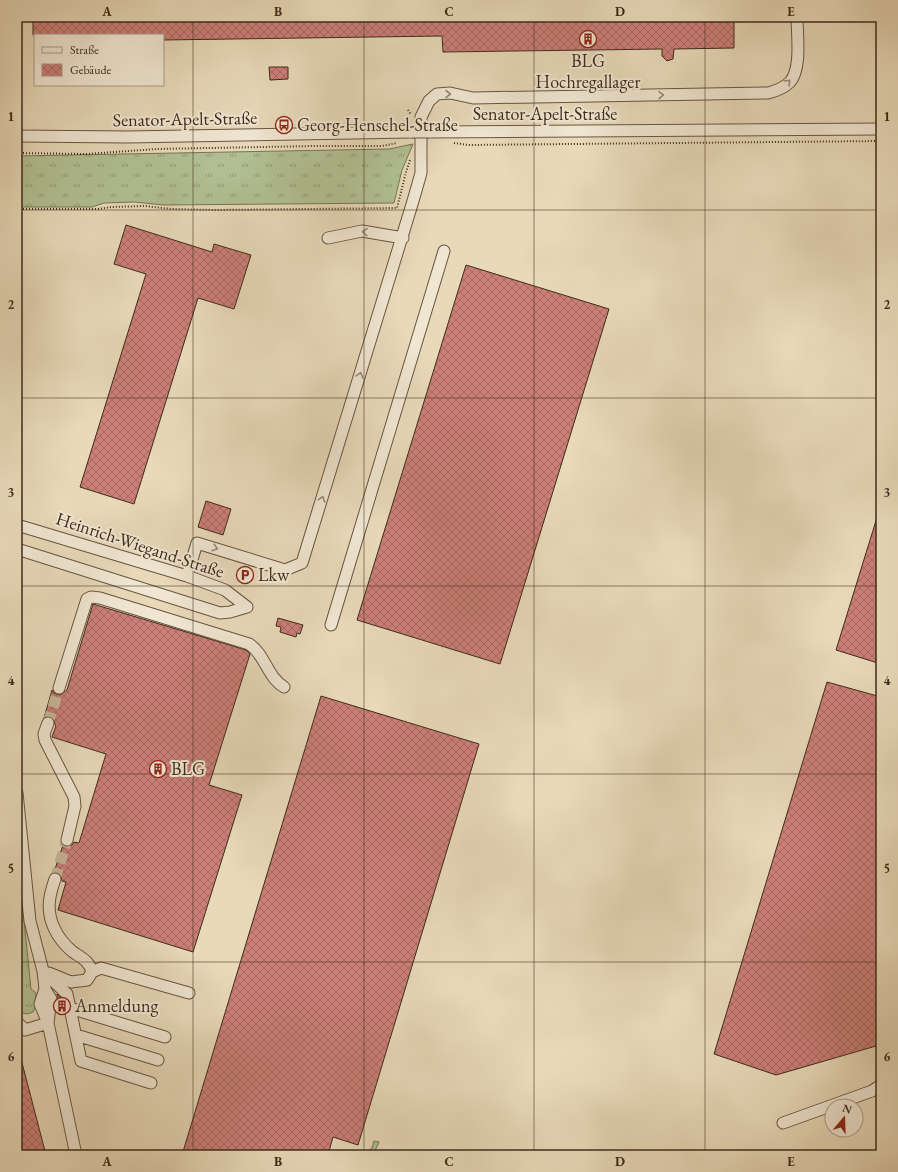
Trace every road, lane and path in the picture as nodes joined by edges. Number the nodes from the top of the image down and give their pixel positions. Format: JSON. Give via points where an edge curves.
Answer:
{"nodes":[{"id":1,"x":797,"y":17,"type":"edge"},
{"id":2,"x":408,"y":110,"type":"dead end"},
{"id":3,"x":416,"y":117,"type":"junction"},
{"id":4,"x":881,"y":129,"type":"edge"},
{"id":5,"x":17,"y":136,"type":"edge"},
{"id":6,"x":881,"y":141,"type":"edge"},
{"id":7,"x":404,"y":142,"type":"dead end"},
{"id":8,"x":447,"y":142,"type":"dead end"},
{"id":9,"x":17,"y":153,"type":"edge"},
{"id":10,"x":410,"y":159,"type":"dead end"},
{"id":11,"x":17,"y":209,"type":"edge"},
{"id":12,"x":328,"y":238,"type":"dead end"},
{"id":13,"x":403,"y":238,"type":"junction"},
{"id":14,"x":444,"y":251,"type":"dead end"},
{"id":15,"x":17,"y":525,"type":"edge"},
{"id":16,"x":17,"y":549,"type":"edge"},
{"id":17,"x":187,"y":576,"type":"junction"},
{"id":18,"x":331,"y":624,"type":"dead end"},
{"id":19,"x":284,"y":687,"type":"dead end"},
{"id":20,"x":59,"y":688,"type":"tunnel mouth"},
{"id":21,"x":48,"y":723,"type":"tunnel mouth"},
{"id":22,"x":17,"y":793,"type":"edge"},
{"id":23,"x":68,"y":840,"type":"tunnel mouth"},
{"id":24,"x":55,"y":879,"type":"tunnel mouth"},
{"id":25,"x":43,"y":971,"type":"junction"},
{"id":26,"x":92,"y":972,"type":"junction"},
{"id":27,"x":188,"y":993,"type":"dead end"},
{"id":28,"x":70,"y":1008,"type":"junction"},
{"id":29,"x":17,"y":1022,"type":"edge"},
{"id":30,"x":48,"y":1023,"type":"junction"},
{"id":31,"x":76,"y":1035,"type":"junction"},
{"id":32,"x":165,"y":1037,"type":"dead end"},
{"id":33,"x":158,"y":1060,"type":"dead end"},
{"id":34,"x":151,"y":1083,"type":"dead end"},
{"id":35,"x":881,"y":1085,"type":"edge"},
{"id":36,"x":783,"y":1123,"type":"dead end"},
{"id":37,"x":76,"y":1155,"type":"edge"}],
"edges":[{"from":3,"to":1,"type":"street","one_way":true,"via":[[437,94],[450,93],[473,98],[768,93],[779,90],[790,82],[796,72]]},
{"from":2,"to":3,"type":"path"},
{"from":3,"to":13,"type":"street","via":[[421,173]]},
{"from":4,"to":5,"type":"street","name":"Senator-Apelt-Straße","bridge":true},
{"from":6,"to":8,"type":"path","via":[[476,145]]},
{"from":7,"to":9,"type":"path","via":[[382,146],[157,149],[86,154]]},
{"from":10,"to":11,"type":"path","via":[[397,208],[215,210],[145,206]]},
{"from":13,"to":12,"type":"street","one_way":true,"via":[[362,231]]},
{"from":17,"to":13,"type":"street","one_way":true,"via":[[197,543],[285,570],[302,563]]},
{"from":14,"to":18,"type":"street"},
{"from":15,"to":17,"type":"street","name":"Heinrich-Wiegand-Straße"},
{"from":16,"to":17,"type":"street","name":"Heinrich-Wiegand-Straße","via":[[220,613],[247,607],[225,590]]},
{"from":19,"to":20,"type":"street","via":[[278,683],[255,648],[248,644],[91,597],[87,599]]},
{"from":21,"to":23,"type":"street","via":[[44,734],[45,740],[74,797],[75,806]]},
{"from":22,"to":25,"type":"street","via":[[30,921]]},
{"from":24,"to":26,"type":"street","via":[[49,910],[52,924],[59,938],[90,965]]},
{"from":25,"to":26,"type":"street","via":[[71,982],[87,980]]},
{"from":25,"to":28,"type":"street","via":[[67,994]]},
{"from":25,"to":30,"type":"street","via":[[45,989],[40,1004]]},
{"from":26,"to":27,"type":"street","via":[[100,968]]},
{"from":28,"to":31,"type":"street"},
{"from":28,"to":32,"type":"street"},
{"from":29,"to":30,"type":"street","via":[[25,1030]]},
{"from":30,"to":37,"type":"street"},
{"from":31,"to":33,"type":"street"},
{"from":31,"to":34,"type":"street","via":[[81,1061]]},
{"from":35,"to":36,"type":"street","via":[[872,1091]]}]}
